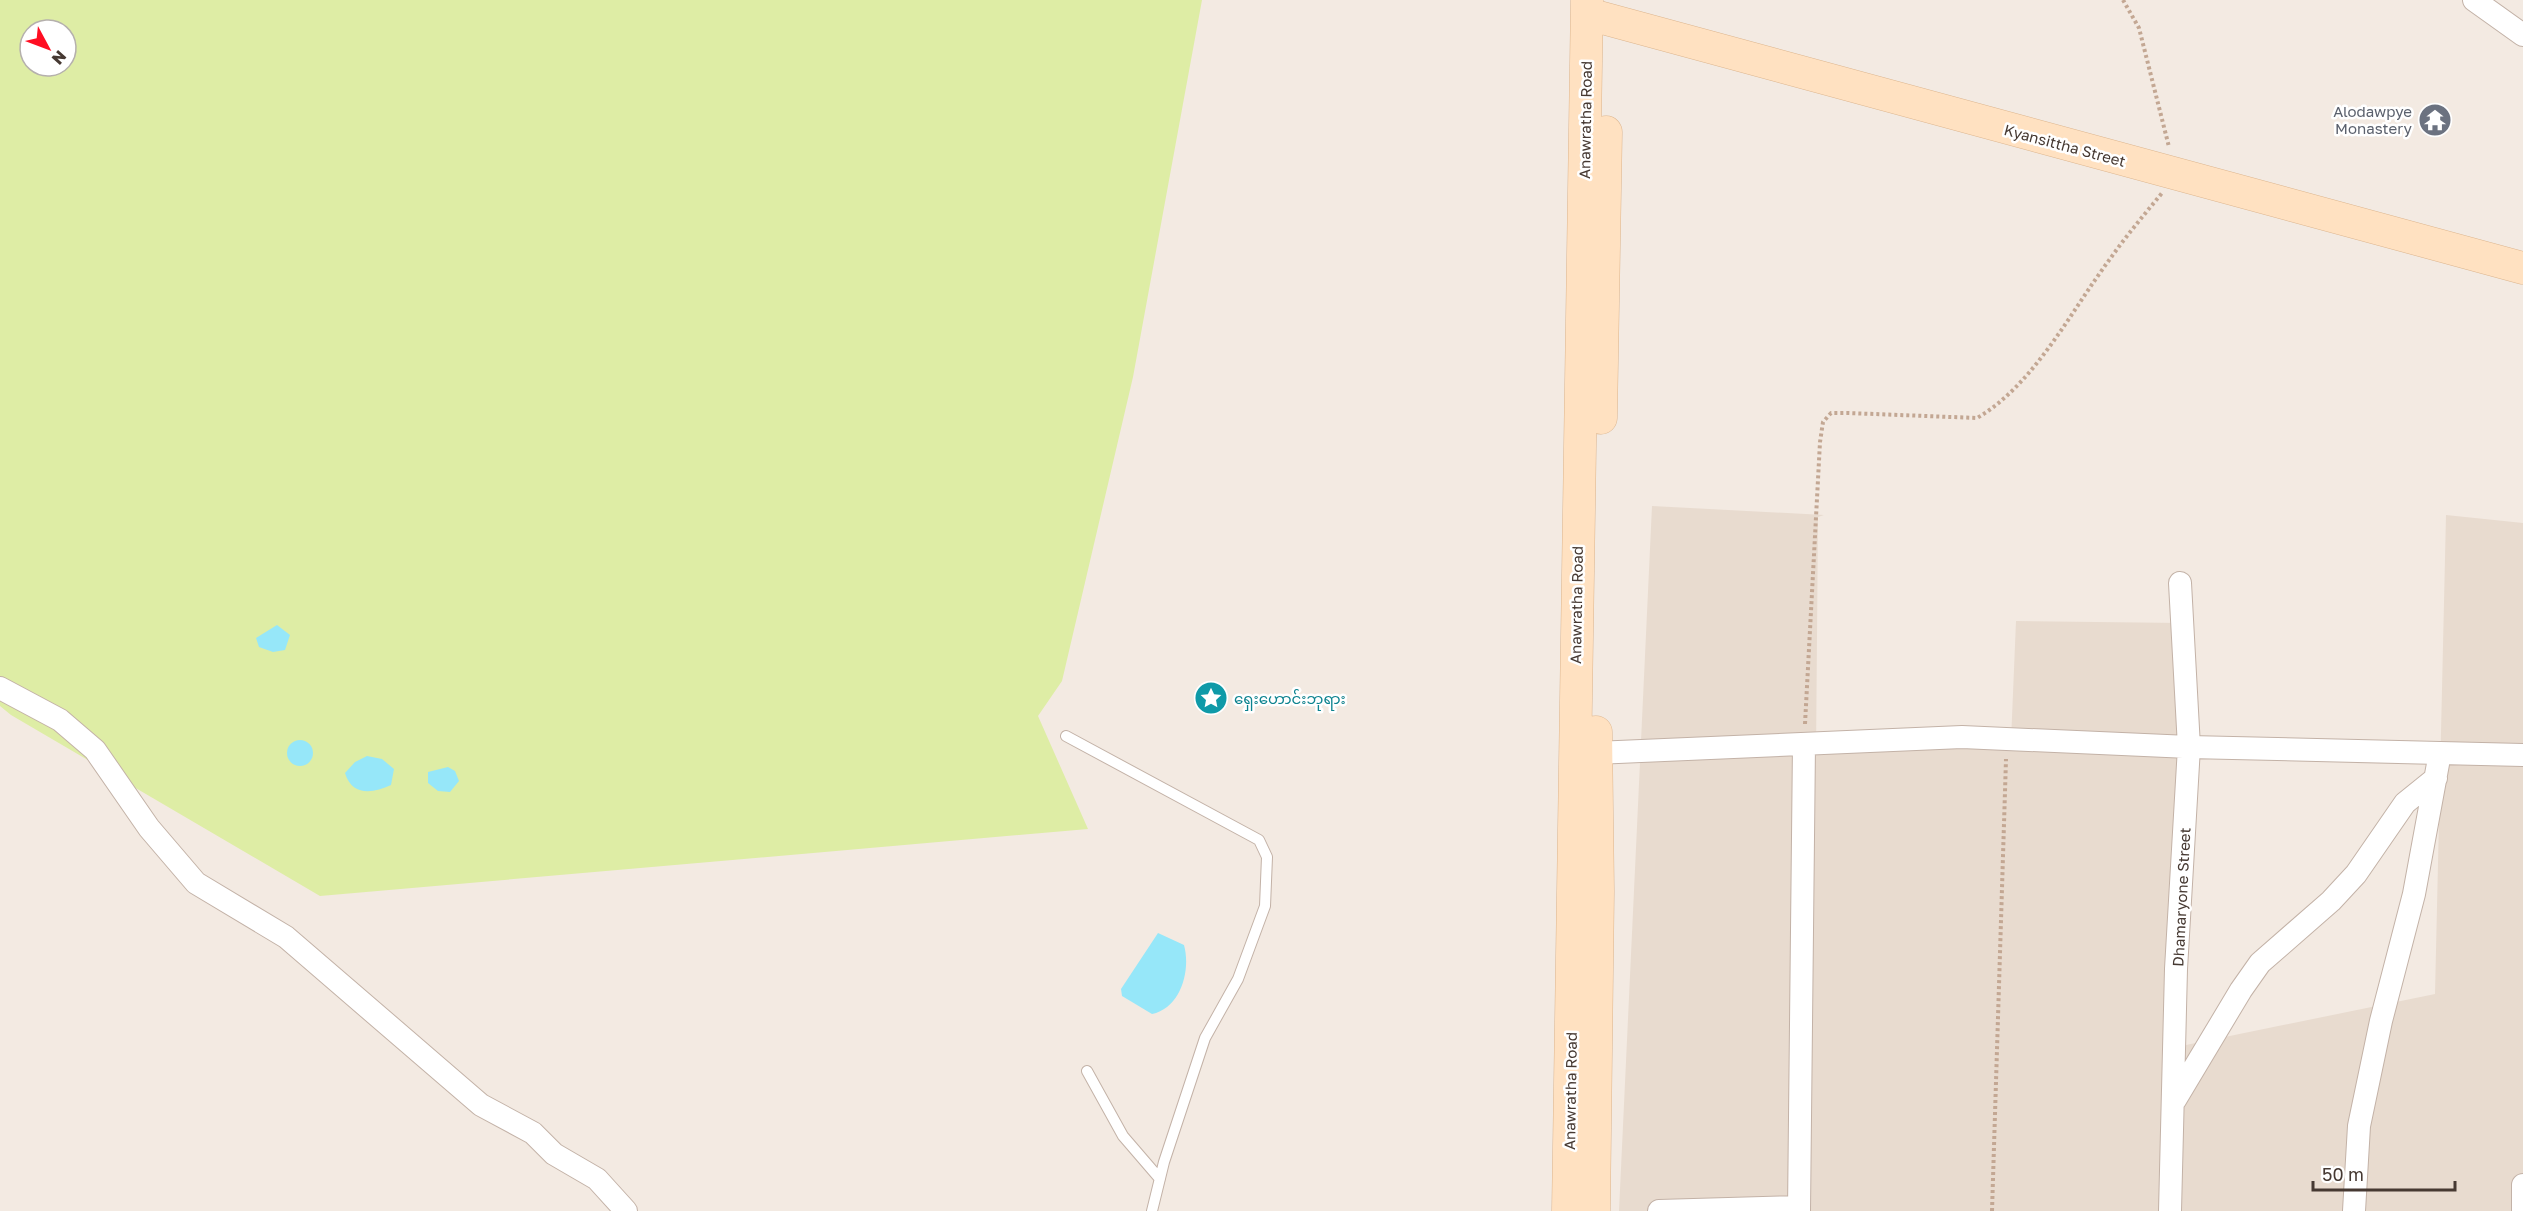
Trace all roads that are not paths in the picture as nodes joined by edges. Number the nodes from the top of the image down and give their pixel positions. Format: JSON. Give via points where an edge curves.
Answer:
{"nodes":[{"id":1,"x":2474,"y":0,"type":"edge"},
{"id":2,"x":1598,"y":8,"type":"edge"},
{"id":3,"x":2523,"y":35,"type":"edge"},
{"id":4,"x":2523,"y":268,"type":"edge"},
{"id":5,"x":2180,"y":583,"type":"dead end"},
{"id":6,"x":0,"y":688,"type":"edge"},
{"id":7,"x":1585,"y":699,"type":"junction"},
{"id":8,"x":1066,"y":736,"type":"dead end"},
{"id":9,"x":1804,"y":744,"type":"junction"},
{"id":10,"x":2189,"y":747,"type":"junction"},
{"id":11,"x":1595,"y":753,"type":"junction"},
{"id":12,"x":2440,"y":753,"type":"junction"},
{"id":13,"x":2523,"y":755,"type":"edge"},
{"id":14,"x":2436,"y":778,"type":"junction"},
{"id":15,"x":1586,"y":890,"type":"junction"},
{"id":16,"x":1087,"y":1071,"type":"dead end"},
{"id":17,"x":1583,"y":1085,"type":"junction"},
{"id":18,"x":2173,"y":1104,"type":"junction"},
{"id":19,"x":1160,"y":1179,"type":"junction"},
{"id":20,"x":2523,"y":1185,"type":"edge"},
{"id":21,"x":1799,"y":1209,"type":"edge"},
{"id":22,"x":626,"y":1211,"type":"edge"},
{"id":23,"x":1152,"y":1211,"type":"edge"},
{"id":24,"x":1568,"y":1211,"type":"edge"},
{"id":25,"x":1594,"y":1211,"type":"edge"},
{"id":26,"x":1659,"y":1211,"type":"edge"},
{"id":27,"x":2170,"y":1211,"type":"edge"},
{"id":28,"x":2354,"y":1211,"type":"edge"},
{"id":29,"x":2523,"y":1211,"type":"edge"}],
"edges":[{"from":1,"to":3,"type":"street"},
{"from":2,"to":4,"type":"main road","name":"Kyansittha Street","via":[[2176,175]]},
{"from":2,"to":7,"type":"main road","name":"Anawratha Road"},
{"from":5,"to":10,"type":"street","name":"Dhamaryone Street"},
{"from":6,"to":22,"type":"street","via":[[60,720],[95,750],[155,836],[196,883],[302,949],[481,1105],[533,1133],[554,1154],[597,1179]]},
{"from":7,"to":11,"type":"main road","name":"Anawratha Road"},
{"from":7,"to":15,"type":"main road","name":"Anawratha Road"},
{"from":8,"to":19,"type":"lane","via":[[1259,840],[1267,857],[1265,906],[1238,979],[1205,1038]]},
{"from":9,"to":10,"type":"street","via":[[2006,738]]},
{"from":9,"to":11,"type":"street"},
{"from":9,"to":21,"type":"street"},
{"from":10,"to":12,"type":"street"},
{"from":10,"to":18,"type":"street","name":"Dhamaryone Street","via":[[2176,969]]},
{"from":11,"to":15,"type":"main road","name":"Anawratha Road"},
{"from":12,"to":13,"type":"street"},
{"from":12,"to":14,"type":"street"},
{"from":14,"to":18,"type":"street","via":[[2405,803],[2350,880],[2260,963]]},
{"from":14,"to":28,"type":"street","via":[[2414,894],[2359,1126]]},
{"from":15,"to":17,"type":"main road","name":"Anawratha Road"},
{"from":16,"to":19,"type":"lane","via":[[1124,1136]]},
{"from":17,"to":24,"type":"main road","name":"Anawratha Road"},
{"from":17,"to":25,"type":"main road","name":"Anawratha Road"},
{"from":18,"to":27,"type":"street","name":"Dhamaryone Street"},
{"from":19,"to":23,"type":"lane"},
{"from":20,"to":29,"type":"street"},
{"from":21,"to":26,"type":"street"}]}
